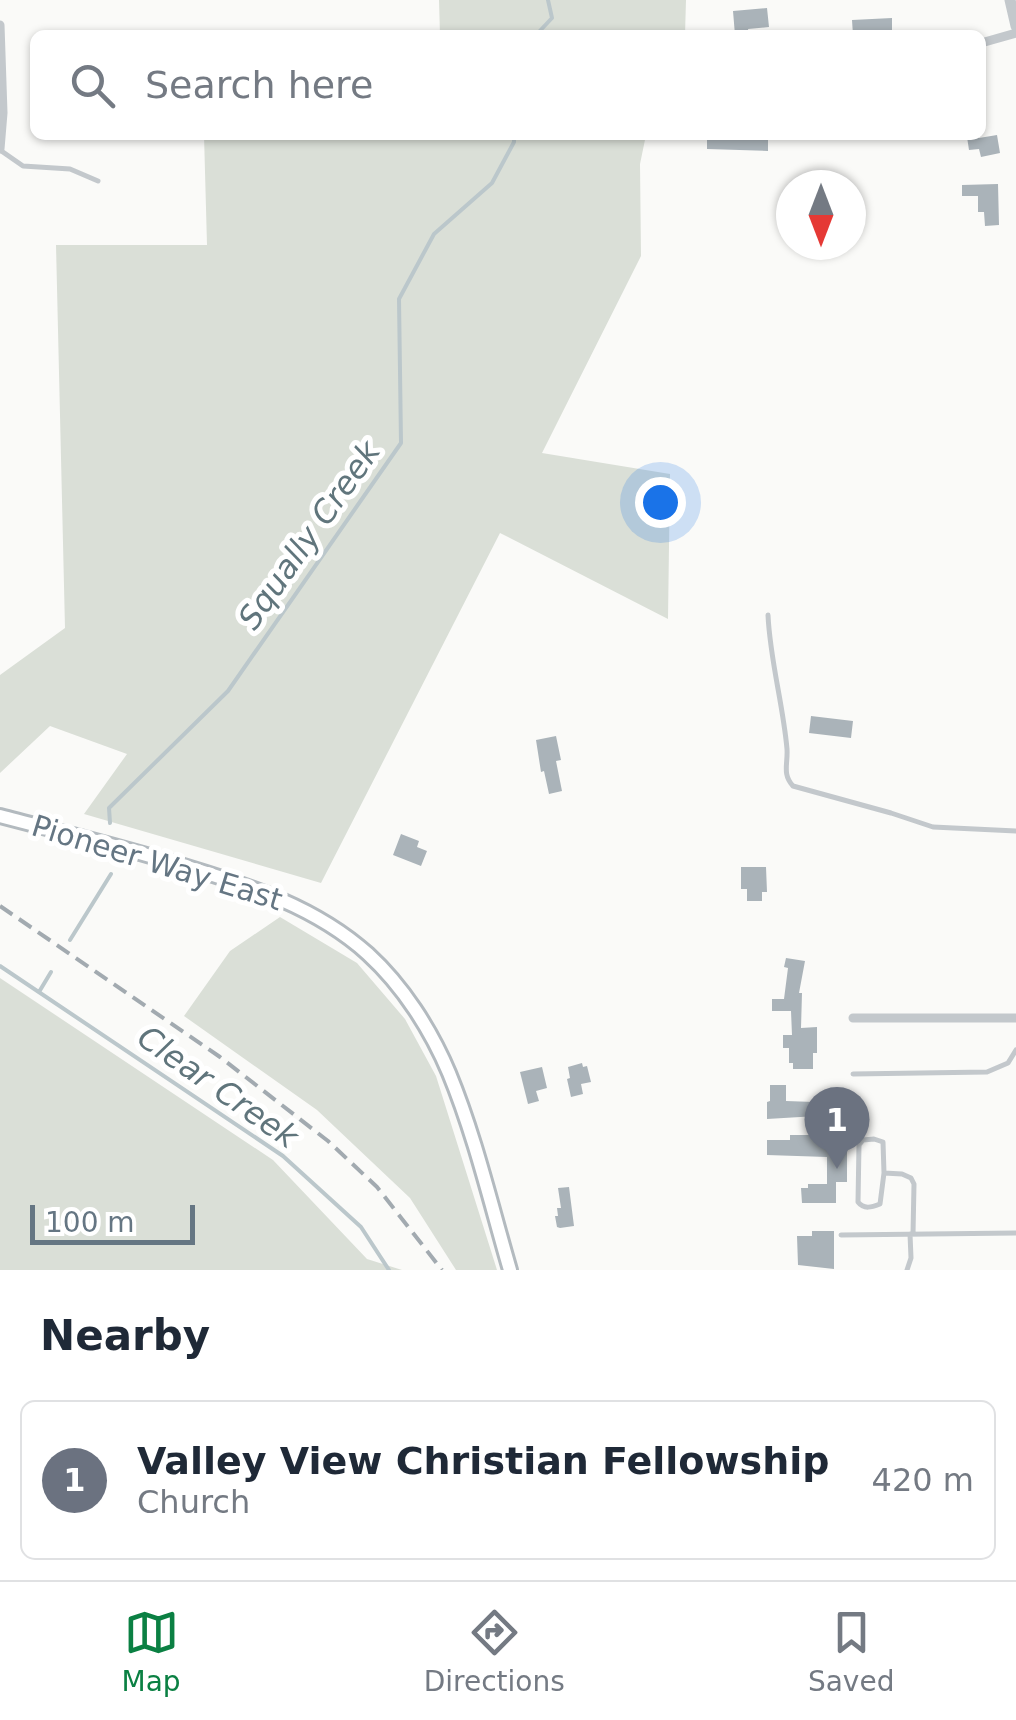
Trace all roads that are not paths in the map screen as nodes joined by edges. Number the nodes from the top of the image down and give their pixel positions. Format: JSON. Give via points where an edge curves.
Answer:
{"nodes":[{"id":1,"x":1010,"y":0,"type":"edge"},
{"id":2,"x":0,"y":25,"type":"edge"},
{"id":3,"x":1016,"y":29,"type":"edge"},
{"id":4,"x":986,"y":42,"type":"edge"},
{"id":5,"x":0,"y":150,"type":"edge"},
{"id":6,"x":98,"y":181,"type":"dead end"},
{"id":7,"x":768,"y":615,"type":"dead end"},
{"id":8,"x":0,"y":816,"type":"edge"},
{"id":9,"x":1016,"y":831,"type":"edge"},
{"id":10,"x":853,"y":1018,"type":"dead end"},
{"id":11,"x":1016,"y":1018,"type":"edge"},
{"id":12,"x":1016,"y":1050,"type":"edge"},
{"id":13,"x":853,"y":1074,"type":"dead end"},
{"id":14,"x":884,"y":1173,"type":"junction"},
{"id":15,"x":1016,"y":1233,"type":"edge"},
{"id":16,"x":912,"y":1234,"type":"junction"},
{"id":17,"x":841,"y":1235,"type":"dead end"},
{"id":18,"x":510,"y":1270,"type":"edge"},
{"id":19,"x":907,"y":1270,"type":"edge"}],
"edges":[{"from":1,"to":3,"type":"street"},
{"from":2,"to":5,"type":"street"},
{"from":3,"to":4,"type":"street"},
{"from":5,"to":6,"type":"lane","via":[[22,166],[70,169]]},
{"from":7,"to":9,"type":"lane","via":[[786,778],[793,786],[933,827]]},
{"from":8,"to":18,"type":"main road","name":"Pioneer Way East","via":[[262,891],[325,922],[370,955],[414,1008],[449,1073]]},
{"from":10,"to":11,"type":"street"},
{"from":12,"to":13,"type":"lane","via":[[987,1072]]},
{"from":14,"to":14,"type":"lane","via":[[883,1142],[863,1140],[861,1206],[880,1204]]},
{"from":14,"to":16,"type":"lane","via":[[902,1174],[914,1184]]},
{"from":15,"to":16,"type":"lane"},
{"from":16,"to":17,"type":"lane"},
{"from":16,"to":19,"type":"lane"}]}
